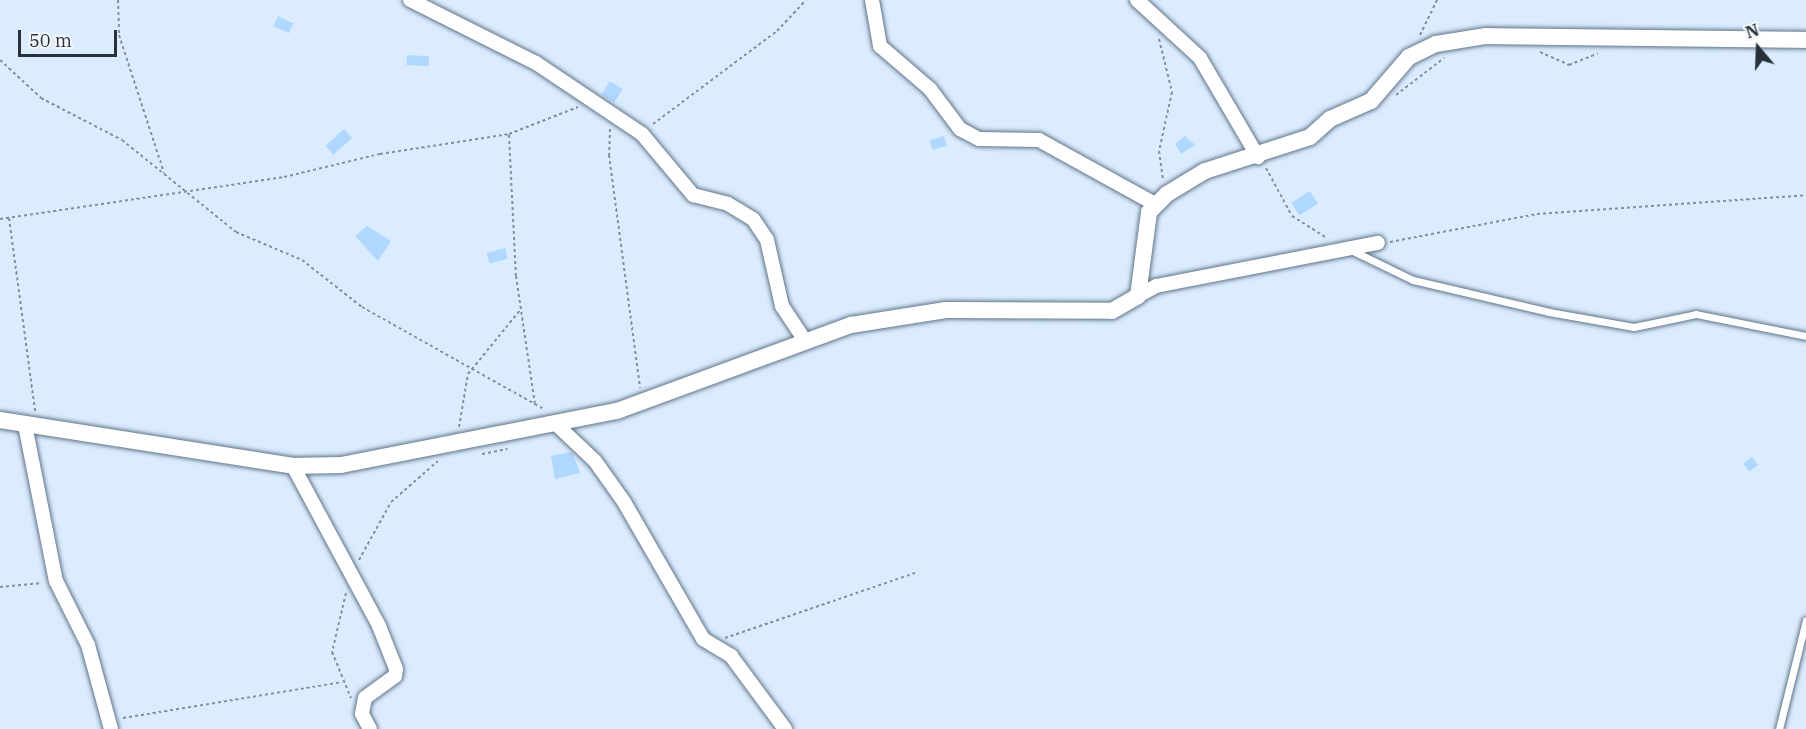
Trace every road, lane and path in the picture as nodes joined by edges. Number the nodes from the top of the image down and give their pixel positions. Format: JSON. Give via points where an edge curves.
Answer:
{"nodes":[{"id":1,"x":118,"y":0,"type":"edge"},
{"id":2,"x":410,"y":0,"type":"edge"},
{"id":3,"x":806,"y":0,"type":"edge"},
{"id":4,"x":872,"y":0,"type":"edge"},
{"id":5,"x":1137,"y":0,"type":"edge"},
{"id":6,"x":1437,"y":0,"type":"edge"},
{"id":7,"x":1153,"y":30,"type":"dead end"},
{"id":8,"x":1806,"y":40,"type":"edge"},
{"id":9,"x":1531,"y":50,"type":"dead end"},
{"id":10,"x":1605,"y":51,"type":"dead end"},
{"id":11,"x":1450,"y":54,"type":"dead end"},
{"id":12,"x":1409,"y":57,"type":"junction"},
{"id":13,"x":0,"y":60,"type":"edge"},
{"id":14,"x":1391,"y":99,"type":"dead end"},
{"id":15,"x":591,"y":100,"type":"junction"},
{"id":16,"x":611,"y":114,"type":"junction"},
{"id":17,"x":509,"y":134,"type":"junction"},
{"id":18,"x":642,"y":134,"type":"junction"},
{"id":19,"x":1259,"y":157,"type":"junction"},
{"id":20,"x":164,"y":173,"type":"junction"},
{"id":21,"x":185,"y":191,"type":"junction"},
{"id":22,"x":1806,"y":195,"type":"edge"},
{"id":23,"x":1161,"y":199,"type":"junction"},
{"id":24,"x":9,"y":218,"type":"junction"},
{"id":25,"x":0,"y":219,"type":"edge"},
{"id":26,"x":1378,"y":243,"type":"joint"},
{"id":27,"x":1346,"y":249,"type":"junction"},
{"id":28,"x":1138,"y":296,"type":"junction"},
{"id":29,"x":521,"y":309,"type":"junction"},
{"id":30,"x":1806,"y":336,"type":"edge"},
{"id":31,"x":806,"y":342,"type":"junction"},
{"id":32,"x":472,"y":366,"type":"junction"},
{"id":33,"x":641,"y":402,"type":"junction"},
{"id":34,"x":535,"y":404,"type":"junction"},
{"id":35,"x":0,"y":420,"type":"edge"},
{"id":36,"x":29,"y":425,"type":"junction"},
{"id":37,"x":558,"y":425,"type":"junction"},
{"id":38,"x":455,"y":443,"type":"junction"},
{"id":39,"x":511,"y":448,"type":"dead end"},
{"id":40,"x":473,"y":454,"type":"dead end"},
{"id":41,"x":443,"y":459,"type":"dead end"},
{"id":42,"x":293,"y":466,"type":"junction"},
{"id":43,"x":915,"y":573,"type":"dead end"},
{"id":44,"x":353,"y":576,"type":"junction"},
{"id":45,"x":56,"y":581,"type":"junction"},
{"id":46,"x":0,"y":587,"type":"edge"},
{"id":47,"x":1806,"y":620,"type":"edge"},
{"id":48,"x":708,"y":643,"type":"junction"},
{"id":49,"x":342,"y":682,"type":"junction"},
{"id":50,"x":362,"y":714,"type":"junction"},
{"id":51,"x":110,"y":725,"type":"edge"},
{"id":52,"x":370,"y":729,"type":"edge"},
{"id":53,"x":785,"y":729,"type":"edge"},
{"id":54,"x":1779,"y":729,"type":"edge"}],
"edges":[{"from":1,"to":20,"type":"path","via":[[119,35]]},
{"from":2,"to":15,"type":"street","via":[[536,63]]},
{"from":3,"to":18,"type":"path","via":[[777,31]]},
{"from":4,"to":23,"type":"street","via":[[880,45],[930,89],[960,129],[979,139],[1039,140]]},
{"from":5,"to":19,"type":"street","via":[[1200,58]]},
{"from":6,"to":12,"type":"path"},
{"from":7,"to":23,"type":"path","via":[[1172,92],[1160,151]]},
{"from":8,"to":12,"type":"street","via":[[1486,36],[1456,39]]},
{"from":9,"to":10,"type":"path","via":[[1569,65]]},
{"from":11,"to":14,"type":"path"},
{"from":12,"to":19,"type":"street","via":[[1371,100],[1330,118],[1310,137]]},
{"from":13,"to":20,"type":"path","via":[[41,98],[107,130]]},
{"from":15,"to":16,"type":"street"},
{"from":15,"to":17,"type":"path"},
{"from":16,"to":18,"type":"street"},
{"from":16,"to":33,"type":"path","via":[[609,155]]},
{"from":17,"to":21,"type":"path"},
{"from":17,"to":29,"type":"path"},
{"from":18,"to":31,"type":"street","via":[[688,191],[744,211],[758,224],[782,306]]},
{"from":19,"to":23,"type":"street","via":[[1205,171]]},
{"from":19,"to":27,"type":"path","via":[[1292,216]]},
{"from":20,"to":21,"type":"path"},
{"from":21,"to":24,"type":"path"},
{"from":21,"to":32,"type":"path","via":[[236,232],[302,260],[381,318]]},
{"from":22,"to":26,"type":"path","via":[[1537,214]]},
{"from":23,"to":28,"type":"street","via":[[1145,228]]},
{"from":24,"to":25,"type":"path"},
{"from":24,"to":36,"type":"path","via":[[35,408]]},
{"from":26,"to":27,"type":"street"},
{"from":27,"to":28,"type":"street","via":[[1156,286]]},
{"from":27,"to":30,"type":"lane","via":[[1413,280],[1549,312],[1634,327],[1696,314]]},
{"from":28,"to":31,"type":"street","via":[[1127,306],[1104,312],[971,309],[896,316]]},
{"from":29,"to":32,"type":"path"},
{"from":29,"to":34,"type":"path"},
{"from":31,"to":33,"type":"street"},
{"from":32,"to":34,"type":"path"},
{"from":32,"to":38,"type":"path"},
{"from":33,"to":37,"type":"street"},
{"from":34,"to":37,"type":"path"},
{"from":35,"to":36,"type":"street"},
{"from":36,"to":42,"type":"street"},
{"from":36,"to":45,"type":"street"},
{"from":37,"to":38,"type":"street"},
{"from":37,"to":48,"type":"street","via":[[569,432],[624,502]]},
{"from":38,"to":42,"type":"street","via":[[381,460]]},
{"from":39,"to":40,"type":"path"},
{"from":41,"to":44,"type":"path","via":[[391,502]]},
{"from":42,"to":44,"type":"street"},
{"from":43,"to":48,"type":"path"},
{"from":44,"to":49,"type":"path","via":[[333,639]]},
{"from":44,"to":50,"type":"street","via":[[397,672],[368,694]]},
{"from":45,"to":46,"type":"path"},
{"from":45,"to":51,"type":"street","via":[[88,645]]},
{"from":47,"to":54,"type":"lane"},
{"from":48,"to":53,"type":"street","via":[[731,656]]},
{"from":49,"to":50,"type":"path"},
{"from":49,"to":51,"type":"path"},
{"from":50,"to":52,"type":"street"}]}
